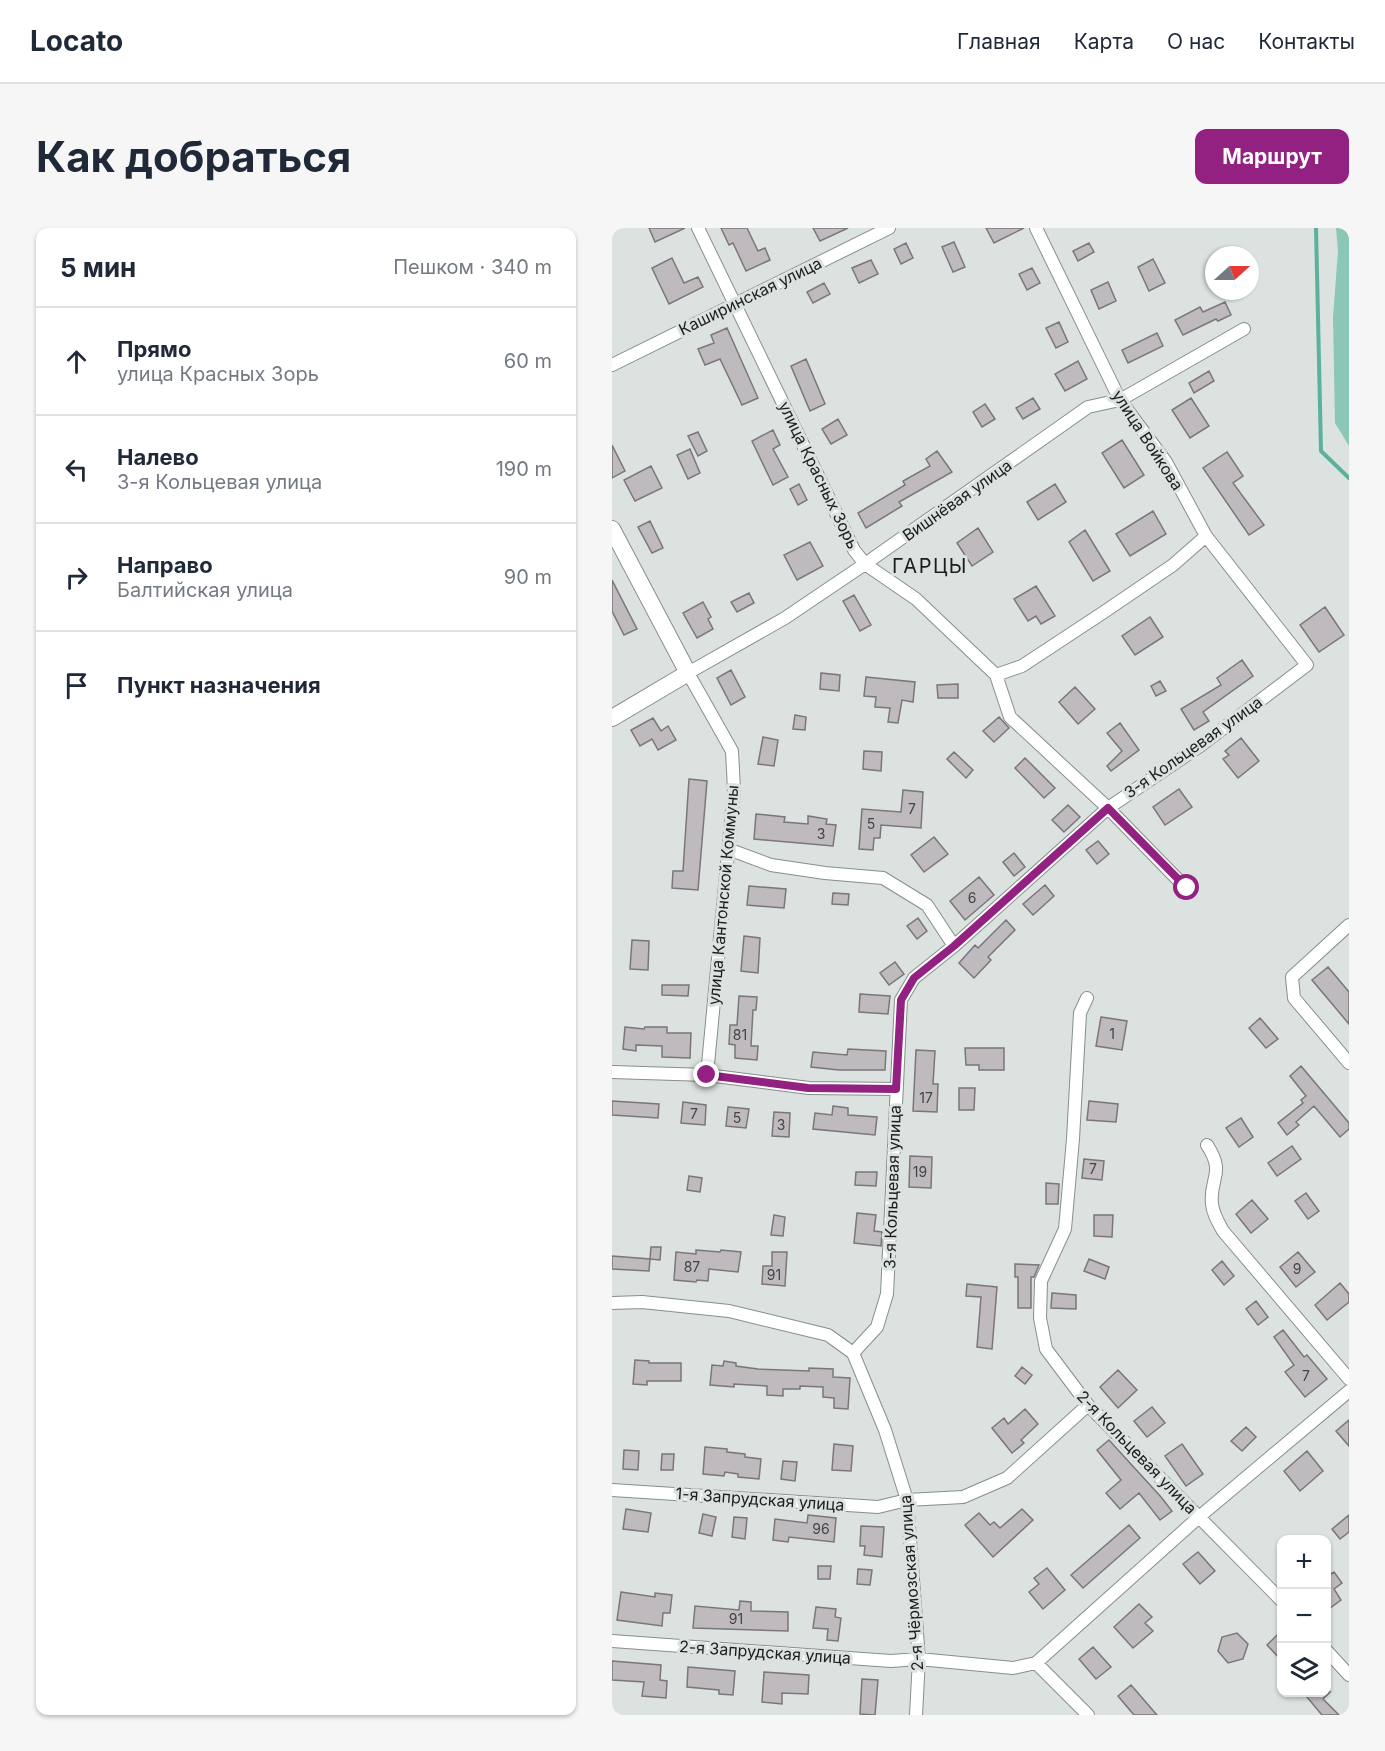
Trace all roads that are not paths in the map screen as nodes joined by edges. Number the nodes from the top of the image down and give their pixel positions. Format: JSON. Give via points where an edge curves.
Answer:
{"nodes":[{"id":1,"x":698,"y":228,"type":"edge"},
{"id":2,"x":889,"y":228,"type":"edge"},
{"id":3,"x":1036,"y":228,"type":"edge"},
{"id":4,"x":735,"y":303,"type":"junction"},
{"id":5,"x":1244,"y":329,"type":"dead end"},
{"id":6,"x":612,"y":365,"type":"edge"},
{"id":7,"x":1120,"y":400,"type":"junction"},
{"id":8,"x":612,"y":529,"type":"edge"},
{"id":9,"x":1206,"y":536,"type":"junction"},
{"id":10,"x":865,"y":564,"type":"junction"},
{"id":11,"x":1307,"y":664,"type":"joint"},
{"id":12,"x":688,"y":673,"type":"junction"},
{"id":13,"x":996,"y":675,"type":"junction"},
{"id":14,"x":612,"y":718,"type":"edge"},
{"id":15,"x":1108,"y":808,"type":"junction"},
{"id":16,"x":729,"y":849,"type":"junction"},
{"id":17,"x":1187,"y":888,"type":"dead end"},
{"id":18,"x":1349,"y":925,"type":"edge"},
{"id":19,"x":954,"y":946,"type":"junction"},
{"id":20,"x":1087,"y":998,"type":"dead end"},
{"id":21,"x":1349,"y":1063,"type":"edge"},
{"id":22,"x":612,"y":1072,"type":"edge"},
{"id":23,"x":707,"y":1075,"type":"junction"},
{"id":24,"x":896,"y":1089,"type":"junction"},
{"id":25,"x":1207,"y":1145,"type":"dead end"},
{"id":26,"x":612,"y":1303,"type":"edge"},
{"id":27,"x":853,"y":1353,"type":"junction"},
{"id":28,"x":1349,"y":1379,"type":"edge"},
{"id":29,"x":1349,"y":1391,"type":"edge"},
{"id":30,"x":1088,"y":1405,"type":"junction"},
{"id":31,"x":612,"y":1490,"type":"edge"},
{"id":32,"x":908,"y":1500,"type":"junction"},
{"id":33,"x":1199,"y":1517,"type":"junction"},
{"id":34,"x":1277,"y":1597,"type":"edge"},
{"id":35,"x":612,"y":1641,"type":"edge"},
{"id":36,"x":1331,"y":1655,"type":"edge"},
{"id":37,"x":919,"y":1659,"type":"junction"},
{"id":38,"x":1036,"y":1663,"type":"junction"},
{"id":39,"x":1349,"y":1675,"type":"edge"},
{"id":40,"x":916,"y":1715,"type":"edge"},
{"id":41,"x":1088,"y":1715,"type":"edge"}],
"edges":[{"from":1,"to":4,"type":"street","name":"улица Красных Зорь"},
{"from":2,"to":4,"type":"street","name":"Каширинская улица"},
{"from":3,"to":7,"type":"street","name":"улица Войкова"},
{"from":4,"to":6,"type":"street","name":"Каширинская улица"},
{"from":4,"to":10,"type":"street","name":"улица Красных Зорь","via":[[854,550]]},
{"from":5,"to":7,"type":"street","name":"Вишнёвая улица"},
{"from":7,"to":9,"type":"street","name":"улица Войкова","via":[[1166,462]]},
{"from":7,"to":10,"type":"street","name":"Вишнёвая улица","via":[[1088,407]]},
{"from":8,"to":12,"type":"street","name":"улица Кантонской Коммуны"},
{"from":9,"to":11,"type":"street","name":"улица Войкова"},
{"from":9,"to":13,"type":"street","via":[[1173,565],[1104,612],[1022,666]]},
{"from":10,"to":12,"type":"street","name":"Вишнёвая улица","via":[[785,618]]},
{"from":10,"to":13,"type":"street","name":"улица Красных Зорь","via":[[916,599]]},
{"from":11,"to":15,"type":"street","name":"3-я Кольцевая улица","via":[[1200,746]]},
{"from":12,"to":14,"type":"street","name":"Вишнёвая улица"},
{"from":12,"to":16,"type":"street","name":"улица Кантонской Коммуны","via":[[732,751],[734,790]]},
{"from":13,"to":15,"type":"street","name":"улица Красных Зорь","via":[[1010,717]]},
{"from":15,"to":17,"type":"street","name":"улица Красных Зорь"},
{"from":15,"to":19,"type":"street","name":"3-я Кольцевая улица"},
{"from":16,"to":19,"type":"street","via":[[771,865],[883,878],[927,905]]},
{"from":16,"to":23,"type":"street","name":"улица Кантонской Коммуны"},
{"from":18,"to":21,"type":"street","via":[[1292,976],[1294,998]]},
{"from":19,"to":24,"type":"street","name":"3-я Кольцевая улица","via":[[914,978],[901,1000]]},
{"from":20,"to":30,"type":"street","name":"2-я Кольцевая улица","via":[[1080,1013],[1065,1229],[1041,1281],[1040,1318],[1046,1349]]},
{"from":22,"to":23,"type":"street"},
{"from":23,"to":24,"type":"street","via":[[808,1088]]},
{"from":24,"to":27,"type":"street","name":"3-я Кольцевая улица","via":[[887,1294],[877,1327]]},
{"from":25,"to":28,"type":"street","via":[[1215,1158],[1212,1203],[1223,1231]]},
{"from":26,"to":27,"type":"street","via":[[642,1302],[729,1311],[828,1335]]},
{"from":27,"to":32,"type":"street","name":"2-я Чёрмозская улица"},
{"from":29,"to":33,"type":"street"},
{"from":30,"to":32,"type":"street","name":"1-я Запрудская улица","via":[[1006,1478],[963,1497]]},
{"from":30,"to":33,"type":"street","name":"2-я Кольцевая улица"},
{"from":31,"to":32,"type":"street","name":"1-я Запрудская улица","via":[[878,1507]]},
{"from":32,"to":37,"type":"street","name":"2-я Чёрмозская улица"},
{"from":33,"to":34,"type":"street","name":"2-я Кольцевая улица"},
{"from":33,"to":38,"type":"street"},
{"from":35,"to":37,"type":"street","name":"2-я Запрудская улица","via":[[891,1661]]},
{"from":36,"to":39,"type":"street"},
{"from":37,"to":38,"type":"street","name":"2-я Запрудская улица","via":[[1013,1668]]},
{"from":37,"to":40,"type":"street","name":"2-я Чёрмозская улица"},
{"from":38,"to":41,"type":"street"}]}
